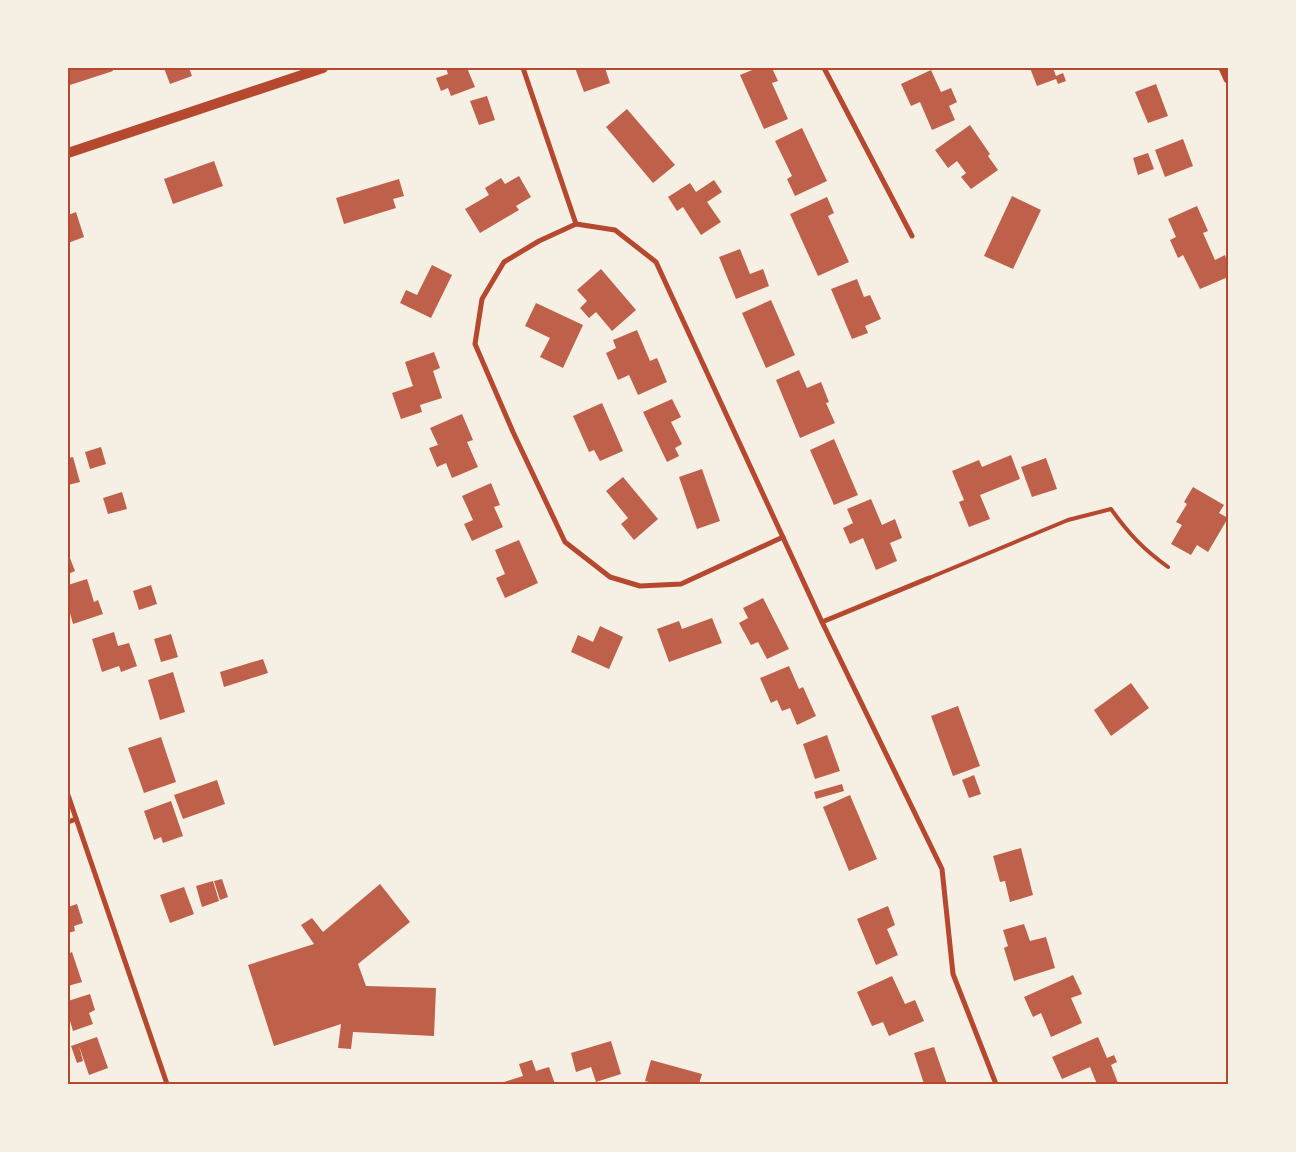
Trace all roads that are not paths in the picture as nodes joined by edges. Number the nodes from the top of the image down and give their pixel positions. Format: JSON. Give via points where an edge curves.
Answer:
{"nodes":[{"id":1,"x":323,"y":68,"type":"edge"},
{"id":2,"x":523,"y":68,"type":"edge"},
{"id":3,"x":824,"y":68,"type":"edge"},
{"id":4,"x":1223,"y":68,"type":"edge"},
{"id":5,"x":1228,"y":79,"type":"edge"},
{"id":6,"x":68,"y":153,"type":"edge"},
{"id":7,"x":576,"y":224,"type":"junction"},
{"id":8,"x":912,"y":236,"type":"dead end"},
{"id":9,"x":783,"y":537,"type":"junction"},
{"id":10,"x":1168,"y":567,"type":"dead end"},
{"id":11,"x":929,"y":578,"type":"joint"},
{"id":12,"x":822,"y":622,"type":"junction"},
{"id":13,"x":68,"y":795,"type":"edge"},
{"id":14,"x":76,"y":819,"type":"junction"},
{"id":15,"x":68,"y":822,"type":"edge"},
{"id":16,"x":167,"y":1084,"type":"edge"},
{"id":17,"x":996,"y":1084,"type":"edge"}],
"edges":[{"from":1,"to":6,"type":"main road"},
{"from":2,"to":7,"type":"street"},
{"from":3,"to":8,"type":"street"},
{"from":4,"to":5,"type":"street"},
{"from":7,"to":9,"type":"street","via":[[615,230],[656,262]]},
{"from":7,"to":9,"type":"street","via":[[504,262],[482,300],[475,344],[565,542],[610,576],[640,586],[681,584]]},
{"from":9,"to":12,"type":"street"},
{"from":10,"to":11,"type":"lane","via":[[1128,534],[1112,509],[1068,520]]},
{"from":11,"to":12,"type":"street"},
{"from":12,"to":17,"type":"street","via":[[942,869],[952,974]]},
{"from":13,"to":14,"type":"street"},
{"from":14,"to":15,"type":"street"},
{"from":14,"to":16,"type":"street"}]}
